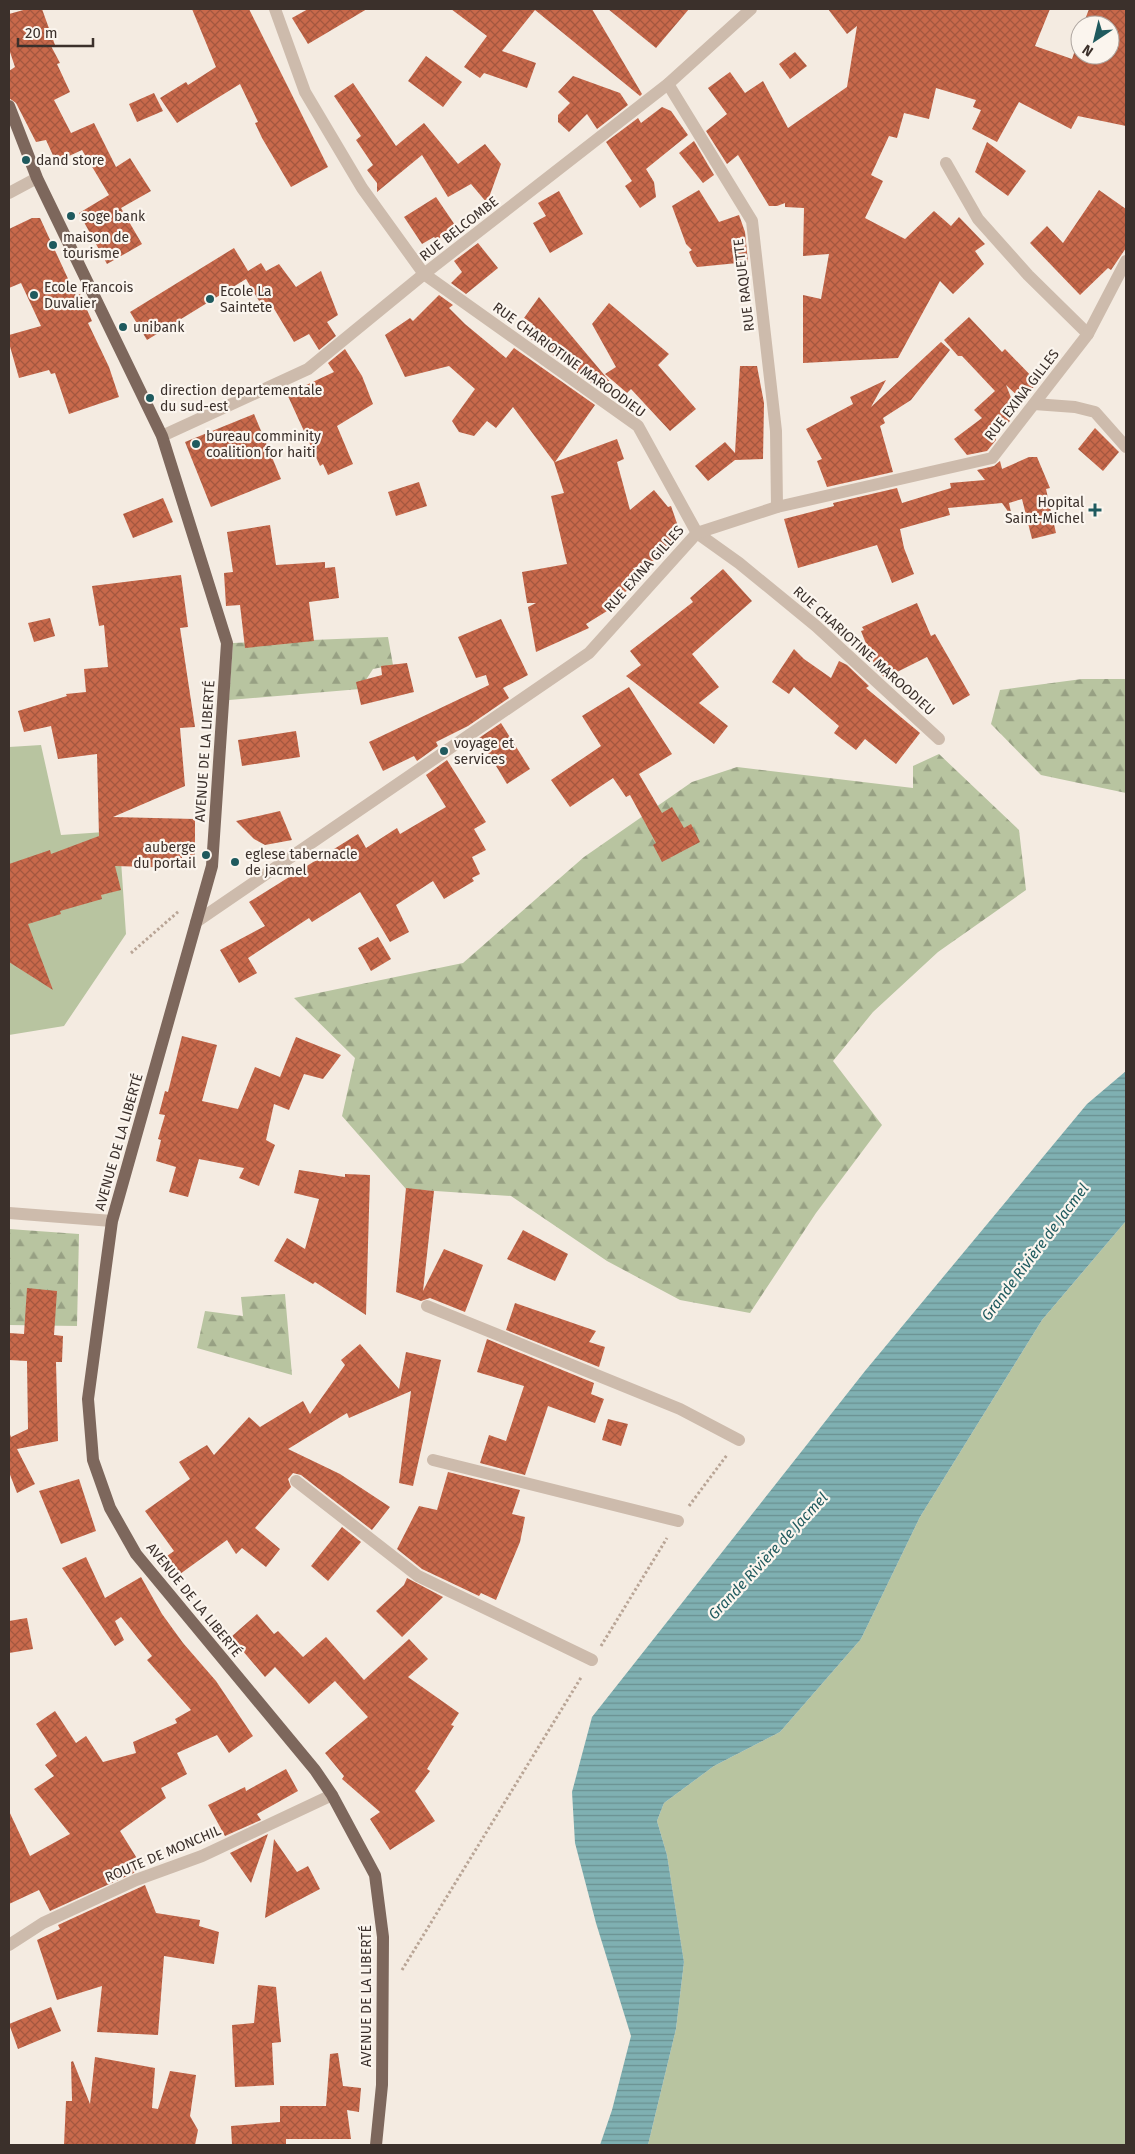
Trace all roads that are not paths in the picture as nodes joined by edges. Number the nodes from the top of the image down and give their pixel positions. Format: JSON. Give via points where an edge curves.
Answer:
{"nodes":[{"id":1,"x":275,"y":9,"type":"edge"},
{"id":2,"x":751,"y":9,"type":"edge"},
{"id":3,"x":668,"y":84,"type":"junction"},
{"id":4,"x":9,"y":106,"type":"edge"},
{"id":5,"x":946,"y":163,"type":"dead end"},
{"id":6,"x":37,"y":178,"type":"junction"},
{"id":7,"x":9,"y":193,"type":"edge"},
{"id":8,"x":1126,"y":261,"type":"edge"},
{"id":9,"x":424,"y":274,"type":"junction"},
{"id":10,"x":1088,"y":334,"type":"junction"},
{"id":11,"x":1034,"y":404,"type":"junction"},
{"id":12,"x":162,"y":436,"type":"junction"},
{"id":13,"x":1126,"y":447,"type":"edge"},
{"id":14,"x":777,"y":507,"type":"junction"},
{"id":15,"x":697,"y":533,"type":"junction"},
{"id":16,"x":939,"y":739,"type":"dead end"},
{"id":17,"x":196,"y":922,"type":"junction"},
{"id":18,"x":9,"y":1213,"type":"edge"},
{"id":19,"x":112,"y":1221,"type":"junction"},
{"id":20,"x":427,"y":1306,"type":"dead end"},
{"id":21,"x":739,"y":1440,"type":"road end"},
{"id":22,"x":433,"y":1460,"type":"dead end"},
{"id":23,"x":296,"y":1481,"type":"dead end"},
{"id":24,"x":678,"y":1521,"type":"road end"},
{"id":25,"x":592,"y":1660,"type":"road end"},
{"id":26,"x":332,"y":1795,"type":"junction"},
{"id":27,"x":9,"y":1944,"type":"edge"},
{"id":28,"x":376,"y":2145,"type":"edge"}],
"edges":[{"from":1,"to":9,"type":"street","name":"RUE CHARIOTINE MAROODIEU","via":[[305,92],[362,188]]},
{"from":2,"to":3,"type":"street","name":"RUE BELCOMBE"},
{"from":3,"to":9,"type":"street","name":"RUE BELCOMBE"},
{"from":3,"to":14,"type":"street","name":"RUE RAQUETTE","via":[[752,221],[776,431]]},
{"from":4,"to":6,"type":"main road","name":"AVENUE DE LA LIBERTÉ"},
{"from":5,"to":10,"type":"street","via":[[978,219],[1028,275]]},
{"from":6,"to":7,"type":"street"},
{"from":6,"to":12,"type":"main road","name":"AVENUE DE LA LIBERTÉ"},
{"from":8,"to":10,"type":"street","name":"RUE EXINA GILLES"},
{"from":9,"to":12,"type":"street","name":"RUE BELCOMBE","via":[[308,369]]},
{"from":9,"to":15,"type":"street","name":"RUE CHARIOTINE MAROODIEU","via":[[638,426]]},
{"from":10,"to":11,"type":"street","name":"RUE EXINA GILLES"},
{"from":11,"to":13,"type":"street","via":[[1095,412]]},
{"from":11,"to":14,"type":"street","name":"RUE EXINA GILLES","via":[[992,458]]},
{"from":12,"to":17,"type":"main road","name":"AVENUE DE LA LIBERTÉ","via":[[227,643],[212,866]]},
{"from":14,"to":15,"type":"street","name":"RUE EXINA GILLES"},
{"from":15,"to":16,"type":"street","name":"RUE CHARIOTINE MAROODIEU","via":[[739,562],[816,626]]},
{"from":15,"to":17,"type":"street","name":"RUE EXINA GILLES","via":[[589,654]]},
{"from":17,"to":19,"type":"main road","name":"AVENUE DE LA LIBERTÉ"},
{"from":18,"to":19,"type":"street"},
{"from":19,"to":26,"type":"main road","name":"AVENUE DE LA LIBERTÉ","via":[[88,1399],[93,1460],[110,1508],[136,1554],[315,1770]]},
{"from":20,"to":21,"type":"street","via":[[680,1409]]},
{"from":22,"to":24,"type":"street"},
{"from":23,"to":25,"type":"street","via":[[418,1576]]},
{"from":26,"to":27,"type":"street","name":"ROUTE DE MONCHIL","via":[[202,1856],[136,1880],[43,1923]]},
{"from":26,"to":28,"type":"main road","name":"AVENUE DE LA LIBERTÉ","via":[[375,1875],[383,1938],[382,2086]]}]}
